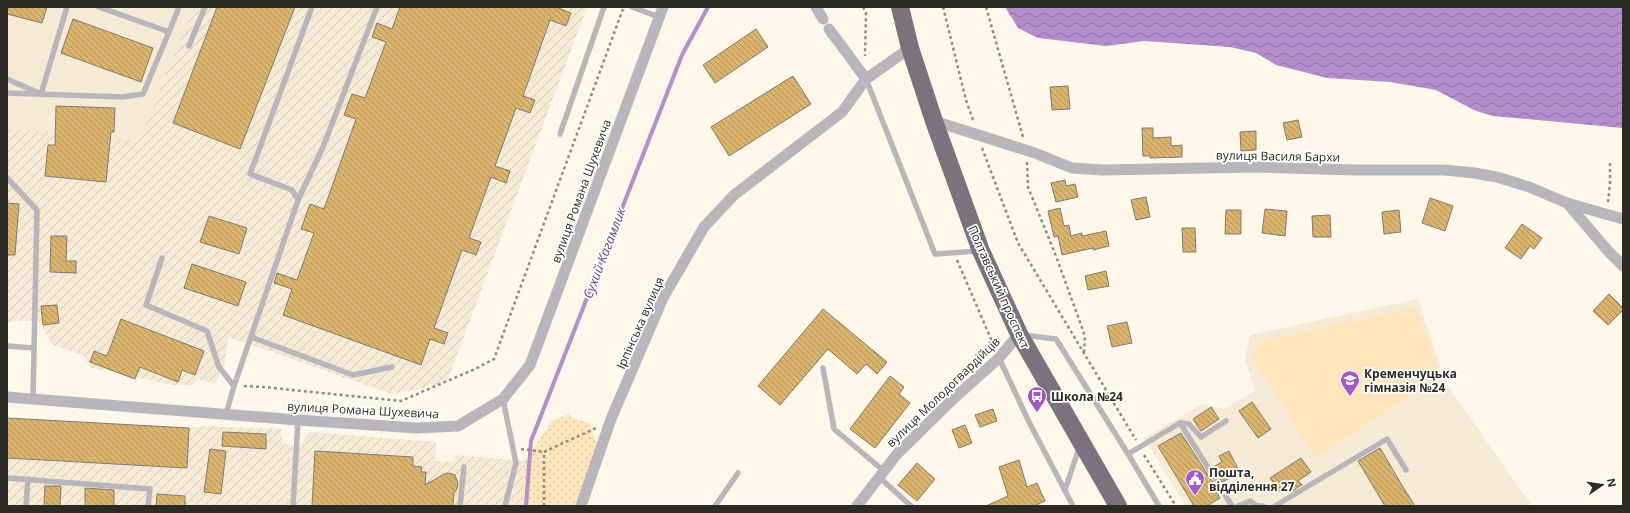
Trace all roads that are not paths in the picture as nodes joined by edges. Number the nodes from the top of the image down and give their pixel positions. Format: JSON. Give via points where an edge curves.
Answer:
{"nodes":[{"id":1,"x":67,"y":7,"type":"edge"},
{"id":2,"x":98,"y":7,"type":"edge"},
{"id":3,"x":179,"y":7,"type":"edge"},
{"id":4,"x":205,"y":7,"type":"edge"},
{"id":5,"x":312,"y":7,"type":"edge"},
{"id":6,"x":377,"y":7,"type":"edge"},
{"id":7,"x":604,"y":7,"type":"edge"},
{"id":8,"x":632,"y":7,"type":"edge"},
{"id":9,"x":816,"y":7,"type":"edge"},
{"id":10,"x":900,"y":7,"type":"edge"},
{"id":11,"x":661,"y":12,"type":"edge"},
{"id":12,"x":823,"y":19,"type":"dead end"},
{"id":13,"x":829,"y":29,"type":"dead end"},
{"id":14,"x":169,"y":32,"type":"junction"},
{"id":15,"x":189,"y":46,"type":"dead end"},
{"id":16,"x":910,"y":48,"type":"junction"},
{"id":17,"x":7,"y":79,"type":"edge"},
{"id":18,"x":866,"y":79,"type":"junction"},
{"id":19,"x":7,"y":93,"type":"edge"},
{"id":20,"x":41,"y":94,"type":"junction"},
{"id":21,"x":934,"y":121,"type":"junction"},
{"id":22,"x":560,"y":134,"type":"dead end"},
{"id":23,"x":7,"y":178,"type":"edge"},
{"id":24,"x":298,"y":200,"type":"junction"},
{"id":25,"x":1567,"y":203,"type":"junction"},
{"id":26,"x":1623,"y":219,"type":"edge"},
{"id":27,"x":981,"y":251,"type":"junction"},
{"id":28,"x":162,"y":258,"type":"dead end"},
{"id":29,"x":1623,"y":266,"type":"edge"},
{"id":30,"x":1019,"y":334,"type":"junction"},
{"id":31,"x":251,"y":337,"type":"junction"},
{"id":32,"x":7,"y":346,"type":"edge"},
{"id":33,"x":34,"y":348,"type":"junction"},
{"id":34,"x":999,"y":358,"type":"junction"},
{"id":35,"x":392,"y":367,"type":"dead end"},
{"id":36,"x":823,"y":368,"type":"dead end"},
{"id":37,"x":234,"y":386,"type":"junction"},
{"id":38,"x":7,"y":397,"type":"edge"},
{"id":39,"x":33,"y":399,"type":"junction"},
{"id":40,"x":502,"y":399,"type":"junction"},
{"id":41,"x":226,"y":414,"type":"junction"},
{"id":42,"x":298,"y":420,"type":"junction"},
{"id":43,"x":1226,"y":421,"type":"dead end"},
{"id":44,"x":1180,"y":423,"type":"junction"},
{"id":45,"x":1081,"y":444,"type":"junction"},
{"id":46,"x":1128,"y":454,"type":"junction"},
{"id":47,"x":464,"y":467,"type":"dead end"},
{"id":48,"x":1406,"y":470,"type":"dead end"},
{"id":49,"x":738,"y":473,"type":"dead end"},
{"id":50,"x":882,"y":474,"type":"junction"},
{"id":51,"x":7,"y":478,"type":"edge"},
{"id":52,"x":28,"y":479,"type":"junction"},
{"id":53,"x":1065,"y":490,"type":"junction"},
{"id":54,"x":26,"y":506,"type":"edge"},
{"id":55,"x":148,"y":506,"type":"edge"},
{"id":56,"x":293,"y":506,"type":"edge"},
{"id":57,"x":460,"y":506,"type":"edge"},
{"id":58,"x":506,"y":506,"type":"edge"},
{"id":59,"x":581,"y":506,"type":"edge"},
{"id":60,"x":715,"y":506,"type":"edge"},
{"id":61,"x":857,"y":506,"type":"edge"},
{"id":62,"x":911,"y":506,"type":"edge"},
{"id":63,"x":1073,"y":506,"type":"edge"},
{"id":64,"x":1118,"y":506,"type":"edge"},
{"id":65,"x":1159,"y":506,"type":"edge"},
{"id":66,"x":1232,"y":506,"type":"edge"},
{"id":67,"x":1238,"y":506,"type":"edge"},
{"id":68,"x":1263,"y":506,"type":"edge"},
{"id":69,"x":1275,"y":506,"type":"edge"}],
"edges":[{"from":1,"to":20,"type":"lane"},
{"from":2,"to":14,"type":"lane"},
{"from":3,"to":14,"type":"lane"},
{"from":4,"to":15,"type":"lane"},
{"from":5,"to":24,"type":"lane","via":[[250,174],[292,190]]},
{"from":6,"to":24,"type":"lane","via":[[324,147]]},
{"from":7,"to":22,"type":"lane"},
{"from":8,"to":11,"type":"lane"},
{"from":9,"to":12,"type":"street"},
{"from":10,"to":16,"type":"highway","name":"Полтавський проспект"},
{"from":11,"to":40,"type":"street","name":"вулиця Романа Шухевича","via":[[530,365]]},
{"from":13,"to":18,"type":"street"},
{"from":14,"to":20,"type":"lane","via":[[144,94],[123,97]]},
{"from":16,"to":18,"type":"street","name":"Ірпінська вулиця"},
{"from":16,"to":21,"type":"highway","name":"Полтавський проспект"},
{"from":17,"to":20,"type":"lane"},
{"from":18,"to":27,"type":"lane","via":[[935,254]]},
{"from":18,"to":59,"type":"street","name":"Ірпінська вулиця","via":[[842,112],[734,195],[704,227],[663,298],[611,419]]},
{"from":19,"to":20,"type":"lane"},
{"from":21,"to":25,"type":"street","name":"вулиця Василя Бархи","via":[[1026,150],[1072,168],[1103,170],[1258,166],[1445,170],[1497,177]]},
{"from":21,"to":27,"type":"highway","name":"Полтавський проспект"},
{"from":23,"to":33,"type":"lane","via":[[37,210]]},
{"from":24,"to":31,"type":"lane"},
{"from":25,"to":26,"type":"street","name":"вулиця Василя Бархи"},
{"from":25,"to":29,"type":"street"},
{"from":27,"to":30,"type":"highway","name":"Полтавський проспект"},
{"from":28,"to":37,"type":"lane","via":[[146,305],[207,331],[219,367]]},
{"from":30,"to":34,"type":"street","name":"вулиця Молодогвардійців"},
{"from":30,"to":45,"type":"highway","name":"Полтавський проспект"},
{"from":30,"to":46,"type":"lane","via":[[1056,340]]},
{"from":31,"to":35,"type":"lane","via":[[353,375]]},
{"from":31,"to":37,"type":"lane"},
{"from":32,"to":33,"type":"lane"},
{"from":33,"to":39,"type":"lane"},
{"from":34,"to":50,"type":"street","name":"вулиця Молодогвардійців","via":[[897,454]]},
{"from":34,"to":53,"type":"lane"},
{"from":36,"to":50,"type":"lane","via":[[834,429]]},
{"from":37,"to":41,"type":"lane"},
{"from":38,"to":39,"type":"street","name":"вулиця Романа Шухевича"},
{"from":39,"to":41,"type":"street","name":"вулиця Романа Шухевича"},
{"from":40,"to":42,"type":"street","name":"вулиця Романа Шухевича","via":[[458,426],[417,428]]},
{"from":40,"to":58,"type":"lane","via":[[516,463]]},
{"from":41,"to":42,"type":"street","name":"вулиця Романа Шухевича"},
{"from":42,"to":56,"type":"lane"},
{"from":43,"to":44,"type":"lane","via":[[1201,437],[1189,424]]},
{"from":44,"to":46,"type":"lane"},
{"from":44,"to":66,"type":"lane"},
{"from":45,"to":53,"type":"lane"},
{"from":45,"to":64,"type":"highway","name":"Полтавський проспект"},
{"from":46,"to":65,"type":"lane"},
{"from":47,"to":57,"type":"lane"},
{"from":48,"to":69,"type":"lane","via":[[1387,439]]},
{"from":49,"to":60,"type":"lane"},
{"from":50,"to":61,"type":"street","name":"вулиця Молодогвардійців"},
{"from":50,"to":62,"type":"lane"},
{"from":51,"to":52,"type":"lane"},
{"from":52,"to":54,"type":"lane"},
{"from":52,"to":55,"type":"lane","via":[[150,489]]},
{"from":53,"to":63,"type":"lane"},
{"from":67,"to":68,"type":"lane","via":[[1250,502]]}]}
